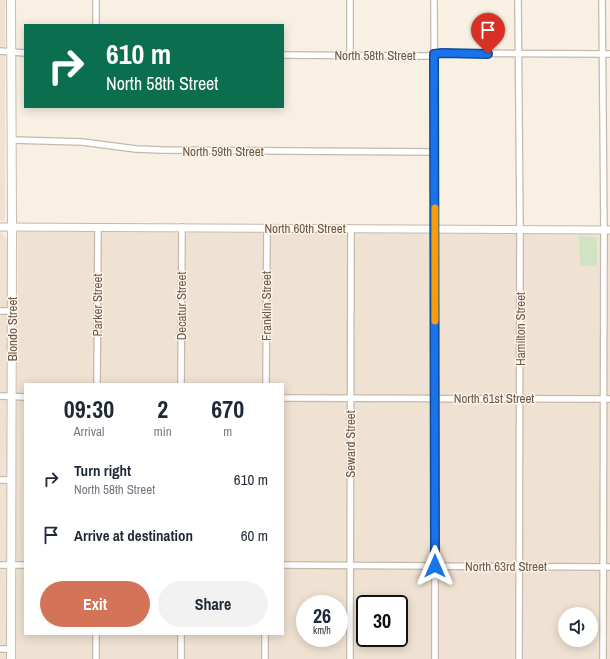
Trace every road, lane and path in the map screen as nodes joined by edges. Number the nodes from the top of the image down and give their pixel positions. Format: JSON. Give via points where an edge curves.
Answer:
{"nodes":[{"id":1,"x":11,"y":0,"type":"edge"},
{"id":2,"x":96,"y":0,"type":"edge"},
{"id":3,"x":350,"y":0,"type":"edge"},
{"id":4,"x":434,"y":0,"type":"edge"},
{"id":5,"x":518,"y":0,"type":"edge"},
{"id":6,"x":602,"y":0,"type":"edge"},
{"id":7,"x":96,"y":24,"type":"edge"},
{"id":8,"x":0,"y":51,"type":"edge"},
{"id":9,"x":11,"y":52,"type":"junction"},
{"id":10,"x":24,"y":53,"type":"edge"},
{"id":11,"x":434,"y":54,"type":"junction"},
{"id":12,"x":518,"y":54,"type":"junction"},
{"id":13,"x":602,"y":54,"type":"junction"},
{"id":14,"x":610,"y":54,"type":"edge"},
{"id":15,"x":284,"y":55,"type":"edge"},
{"id":16,"x":350,"y":55,"type":"junction"},
{"id":17,"x":12,"y":140,"type":"junction"},
{"id":18,"x":435,"y":152,"type":"junction"},
{"id":19,"x":0,"y":227,"type":"edge"},
{"id":20,"x":12,"y":227,"type":"junction"},
{"id":21,"x":98,"y":227,"type":"junction"},
{"id":22,"x":182,"y":227,"type":"junction"},
{"id":23,"x":267,"y":228,"type":"junction"},
{"id":24,"x":351,"y":228,"type":"junction"},
{"id":25,"x":435,"y":229,"type":"junction"},
{"id":26,"x":520,"y":229,"type":"junction"},
{"id":27,"x":607,"y":230,"type":"edge"},
{"id":28,"x":607,"y":284,"type":"edge"},
{"id":29,"x":0,"y":311,"type":"edge"},
{"id":30,"x":12,"y":311,"type":"junction"},
{"id":31,"x":97,"y":383,"type":"edge"},
{"id":32,"x":181,"y":383,"type":"edge"},
{"id":33,"x":266,"y":383,"type":"edge"},
{"id":34,"x":0,"y":396,"type":"edge"},
{"id":35,"x":12,"y":396,"type":"junction"},
{"id":36,"x":24,"y":397,"type":"edge"},
{"id":37,"x":284,"y":398,"type":"edge"},
{"id":38,"x":350,"y":398,"type":"junction"},
{"id":39,"x":435,"y":398,"type":"junction"},
{"id":40,"x":519,"y":398,"type":"junction"},
{"id":41,"x":607,"y":399,"type":"edge"},
{"id":42,"x":0,"y":480,"type":"edge"},
{"id":43,"x":12,"y":480,"type":"junction"},
{"id":44,"x":0,"y":565,"type":"edge"},
{"id":45,"x":11,"y":565,"type":"junction"},
{"id":46,"x":24,"y":565,"type":"edge"},
{"id":47,"x":284,"y":565,"type":"edge"},
{"id":48,"x":350,"y":566,"type":"junction"},
{"id":49,"x":435,"y":566,"type":"junction"},
{"id":50,"x":519,"y":566,"type":"junction"},
{"id":51,"x":607,"y":567,"type":"edge"},
{"id":52,"x":96,"y":635,"type":"edge"},
{"id":53,"x":181,"y":635,"type":"edge"},
{"id":54,"x":266,"y":635,"type":"edge"},
{"id":55,"x":0,"y":649,"type":"edge"},
{"id":56,"x":11,"y":649,"type":"junction"},
{"id":57,"x":11,"y":659,"type":"edge"},
{"id":58,"x":96,"y":659,"type":"edge"},
{"id":59,"x":181,"y":659,"type":"edge"},
{"id":60,"x":265,"y":659,"type":"edge"},
{"id":61,"x":350,"y":659,"type":"edge"},
{"id":62,"x":434,"y":659,"type":"edge"},
{"id":63,"x":519,"y":659,"type":"edge"},
{"id":64,"x":604,"y":659,"type":"edge"}],
"edges":[{"from":1,"to":9,"type":"main road","name":"Blondo Street"},
{"from":2,"to":7,"type":"street"},
{"from":3,"to":16,"type":"street"},
{"from":4,"to":11,"type":"street"},
{"from":5,"to":12,"type":"street","name":"Hamilton Street"},
{"from":6,"to":13,"type":"street"},
{"from":8,"to":9,"type":"street"},
{"from":9,"to":10,"type":"street"},
{"from":9,"to":17,"type":"main road","name":"Blondo Street"},
{"from":11,"to":12,"type":"street","name":"North 58th Street"},
{"from":11,"to":16,"type":"street","name":"North 58th Street"},
{"from":11,"to":18,"type":"street"},
{"from":12,"to":13,"type":"street","name":"North 58th Street"},
{"from":12,"to":26,"type":"street","name":"Hamilton Street"},
{"from":13,"to":14,"type":"street","name":"North 58th Street"},
{"from":13,"to":27,"type":"street"},
{"from":15,"to":16,"type":"street","name":"North 58th Street"},
{"from":17,"to":18,"type":"street","name":"North 59th Street","via":[[82,142],[161,150]]},
{"from":17,"to":20,"type":"main road","name":"Blondo Street"},
{"from":18,"to":25,"type":"street"},
{"from":19,"to":20,"type":"street","name":"North 60th Street"},
{"from":20,"to":21,"type":"street","name":"North 60th Street"},
{"from":20,"to":30,"type":"main road","name":"Blondo Street"},
{"from":21,"to":22,"type":"street","name":"North 60th Street"},
{"from":21,"to":31,"type":"street","name":"Parker Street"},
{"from":22,"to":23,"type":"street","name":"North 60th Street"},
{"from":22,"to":32,"type":"street","name":"Decatur Street"},
{"from":23,"to":24,"type":"street","name":"North 60th Street"},
{"from":23,"to":33,"type":"street","name":"Franklin Street"},
{"from":24,"to":25,"type":"street","name":"North 60th Street"},
{"from":24,"to":38,"type":"street","name":"Seward Street"},
{"from":25,"to":26,"type":"street","name":"North 60th Street"},
{"from":25,"to":39,"type":"street"},
{"from":26,"to":27,"type":"street","name":"North 60th Street"},
{"from":26,"to":40,"type":"street","name":"Hamilton Street"},
{"from":27,"to":28,"type":"street"},
{"from":28,"to":41,"type":"street"},
{"from":29,"to":30,"type":"street"},
{"from":30,"to":35,"type":"main road","name":"Blondo Street"},
{"from":34,"to":35,"type":"street"},
{"from":35,"to":36,"type":"street"},
{"from":35,"to":43,"type":"main road","name":"Blondo Street"},
{"from":37,"to":38,"type":"street","name":"North 61st Street"},
{"from":38,"to":39,"type":"street","name":"North 61st Street"},
{"from":38,"to":48,"type":"street","name":"Seward Street"},
{"from":39,"to":40,"type":"street","name":"North 61st Street"},
{"from":39,"to":49,"type":"street"},
{"from":40,"to":41,"type":"street","name":"North 61st Street"},
{"from":40,"to":50,"type":"street","name":"Hamilton Street"},
{"from":41,"to":51,"type":"street"},
{"from":42,"to":43,"type":"street"},
{"from":43,"to":45,"type":"main road","name":"Blondo Street"},
{"from":44,"to":45,"type":"street"},
{"from":45,"to":46,"type":"street"},
{"from":45,"to":56,"type":"main road","name":"Blondo Street"},
{"from":47,"to":48,"type":"street","name":"North 63rd Street"},
{"from":48,"to":49,"type":"street","name":"North 63rd Street"},
{"from":48,"to":61,"type":"street","name":"Seward Street"},
{"from":49,"to":50,"type":"street","name":"North 63rd Street"},
{"from":49,"to":62,"type":"street"},
{"from":50,"to":51,"type":"street","name":"North 63rd Street"},
{"from":50,"to":63,"type":"street","name":"Hamilton Street"},
{"from":51,"to":64,"type":"street"},
{"from":52,"to":58,"type":"street"},
{"from":53,"to":59,"type":"street"},
{"from":54,"to":60,"type":"street"},
{"from":55,"to":56,"type":"street"},
{"from":56,"to":57,"type":"main road","name":"Blondo Street"}]}
